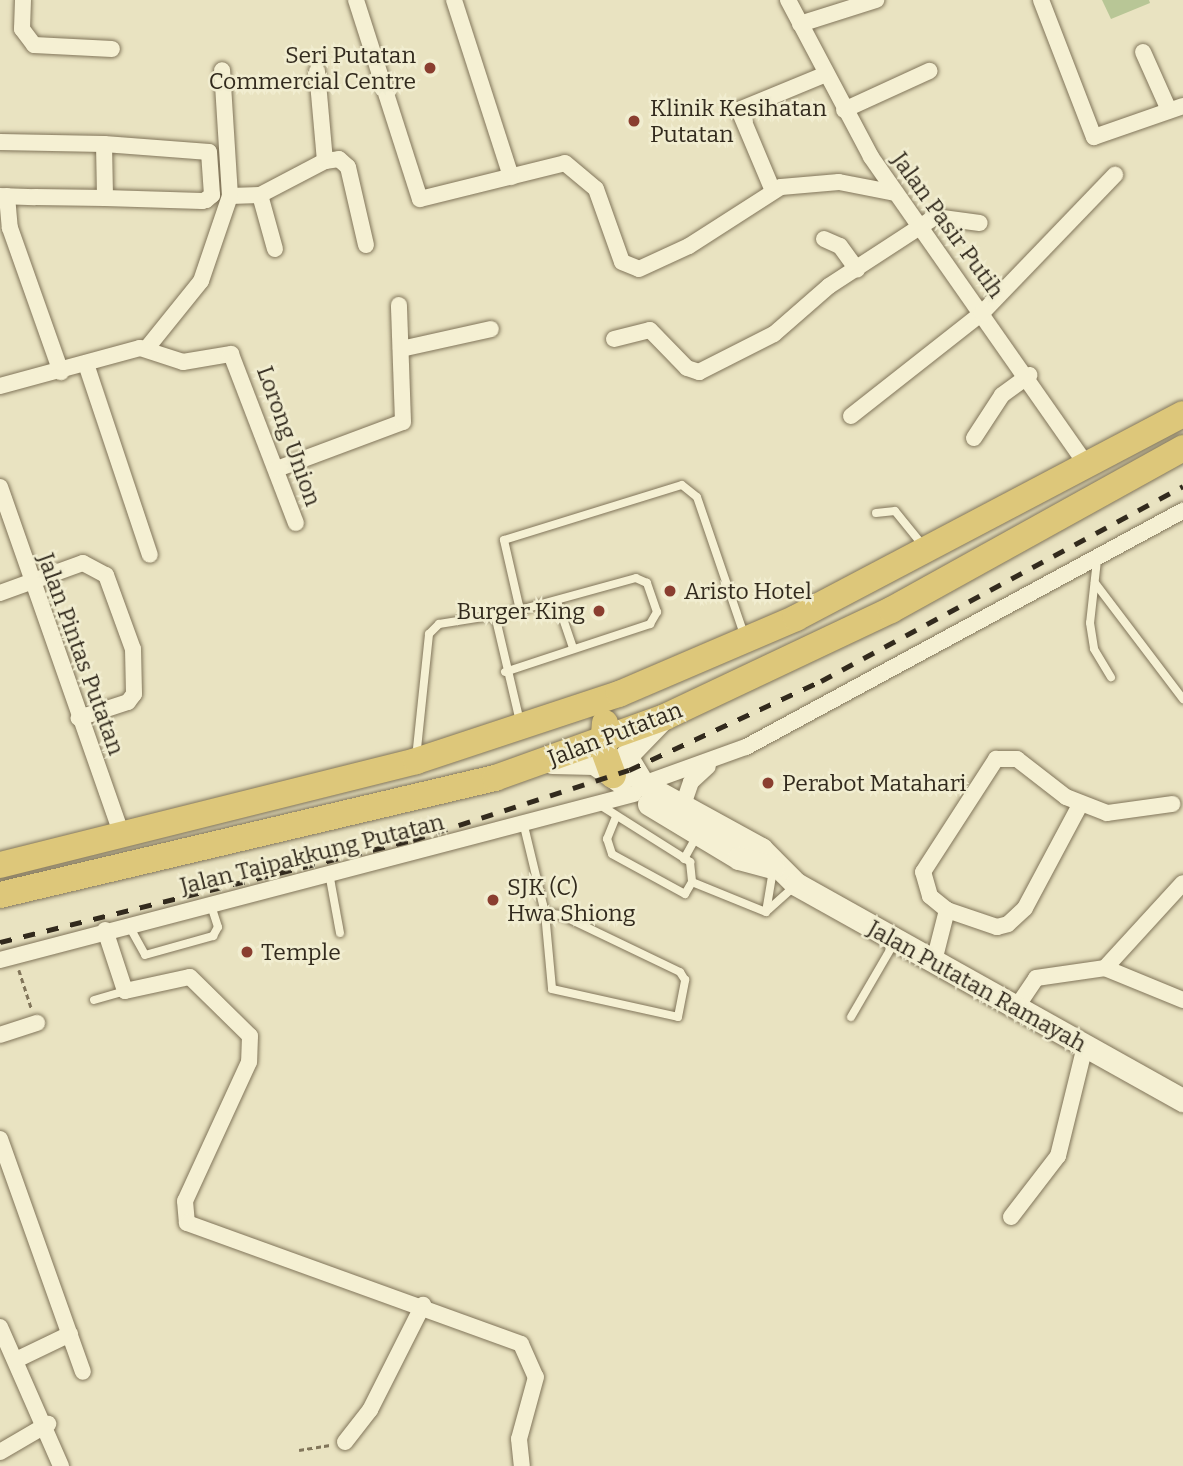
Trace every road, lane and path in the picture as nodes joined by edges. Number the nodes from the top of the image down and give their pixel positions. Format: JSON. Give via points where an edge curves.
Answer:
{"nodes":[{"id":1,"x":23,"y":0,"type":"edge"},
{"id":2,"x":355,"y":0,"type":"edge"},
{"id":3,"x":454,"y":0,"type":"edge"},
{"id":4,"x":788,"y":0,"type":"edge"},
{"id":5,"x":876,"y":0,"type":"edge"},
{"id":6,"x":1041,"y":0,"type":"edge"},
{"id":7,"x":800,"y":24,"type":"junction"},
{"id":8,"x":112,"y":49,"type":"dead end"},
{"id":9,"x":1143,"y":52,"type":"dead end"},
{"id":10,"x":222,"y":70,"type":"dead end"},
{"id":11,"x":317,"y":71,"type":"dead end"},
{"id":12,"x":929,"y":72,"type":"dead end"},
{"id":13,"x":824,"y":75,"type":"junction"},
{"id":14,"x":1176,"y":108,"type":"edge"},
{"id":15,"x":844,"y":110,"type":"junction"},
{"id":16,"x":0,"y":142,"type":"edge"},
{"id":17,"x":104,"y":144,"type":"junction"},
{"id":18,"x":871,"y":157,"type":"junction"},
{"id":19,"x":325,"y":161,"type":"junction"},
{"id":20,"x":1115,"y":175,"type":"dead end"},
{"id":21,"x":511,"y":177,"type":"junction"},
{"id":22,"x":851,"y":184,"type":"junction"},
{"id":23,"x":773,"y":191,"type":"junction"},
{"id":24,"x":895,"y":193,"type":"junction"},
{"id":25,"x":260,"y":195,"type":"junction"},
{"id":26,"x":3,"y":196,"type":"edge"},
{"id":27,"x":230,"y":196,"type":"junction"},
{"id":28,"x":104,"y":198,"type":"junction"},
{"id":29,"x":980,"y":223,"type":"dead end"},
{"id":30,"x":919,"y":228,"type":"junction"},
{"id":31,"x":824,"y":239,"type":"dead end"},
{"id":32,"x":366,"y":245,"type":"dead end"},
{"id":33,"x":275,"y":249,"type":"dead end"},
{"id":34,"x":857,"y":269,"type":"junction"},
{"id":35,"x":399,"y":306,"type":"dead end"},
{"id":36,"x":982,"y":313,"type":"junction"},
{"id":37,"x":491,"y":329,"type":"dead end"},
{"id":38,"x":614,"y":339,"type":"dead end"},
{"id":39,"x":147,"y":348,"type":"junction"},
{"id":40,"x":401,"y":349,"type":"junction"},
{"id":41,"x":86,"y":364,"type":"junction"},
{"id":42,"x":61,"y":372,"type":"junction"},
{"id":43,"x":1030,"y":375,"type":"junction"},
{"id":44,"x":0,"y":386,"type":"edge"},
{"id":45,"x":1183,"y":414,"type":"edge"},
{"id":46,"x":850,"y":416,"type":"dead end"},
{"id":47,"x":974,"y":438,"type":"dead end"},
{"id":48,"x":1183,"y":447,"type":"edge"},
{"id":49,"x":1087,"y":465,"type":"junction"},
{"id":50,"x":277,"y":469,"type":"junction"},
{"id":51,"x":1127,"y":478,"type":"junction"},
{"id":52,"x":0,"y":487,"type":"edge"},
{"id":53,"x":1183,"y":511,"type":"edge"},
{"id":54,"x":876,"y":513,"type":"dead end"},
{"id":55,"x":4,"y":515,"type":"edge"},
{"id":56,"x":296,"y":523,"type":"dead end"},
{"id":57,"x":963,"y":529,"type":"junction"},
{"id":58,"x":926,"y":550,"type":"junction"},
{"id":59,"x":150,"y":555,"type":"dead end"},
{"id":60,"x":1097,"y":560,"type":"junction"},
{"id":61,"x":980,"y":561,"type":"junction"},
{"id":62,"x":30,"y":583,"type":"junction"},
{"id":63,"x":1095,"y":583,"type":"junction"},
{"id":64,"x":0,"y":593,"type":"edge"},
{"id":65,"x":557,"y":601,"type":"junction"},
{"id":66,"x":520,"y":610,"type":"junction"},
{"id":67,"x":495,"y":615,"type":"junction"},
{"id":68,"x":746,"y":640,"type":"junction"},
{"id":69,"x":573,"y":649,"type":"junction"},
{"id":70,"x":505,"y":672,"type":"junction"},
{"id":71,"x":1111,"y":677,"type":"dead end"},
{"id":72,"x":619,"y":694,"type":"junction"},
{"id":73,"x":1183,"y":699,"type":"edge"},
{"id":74,"x":665,"y":717,"type":"junction"},
{"id":75,"x":79,"y":718,"type":"junction"},
{"id":76,"x":522,"y":727,"type":"junction"},
{"id":77,"x":602,"y":740,"type":"junction"},
{"id":78,"x":481,"y":741,"type":"junction"},
{"id":79,"x":416,"y":761,"type":"junction"},
{"id":80,"x":712,"y":762,"type":"junction"},
{"id":81,"x":537,"y":764,"type":"junction"},
{"id":82,"x":613,"y":775,"type":"junction"},
{"id":83,"x":495,"y":778,"type":"junction"},
{"id":84,"x":638,"y":789,"type":"junction"},
{"id":85,"x":1172,"y":804,"type":"dead end"},
{"id":86,"x":600,"y":805,"type":"junction"},
{"id":87,"x":1080,"y":805,"type":"junction"},
{"id":88,"x":683,"y":806,"type":"junction"},
{"id":89,"x":616,"y":817,"type":"junction"},
{"id":90,"x":523,"y":822,"type":"junction"},
{"id":91,"x":699,"y":833,"type":"junction"},
{"id":92,"x":122,"y":835,"type":"junction"},
{"id":93,"x":684,"y":859,"type":"junction"},
{"id":94,"x":0,"y":865,"type":"edge"},
{"id":95,"x":773,"y":867,"type":"junction"},
{"id":96,"x":329,"y":873,"type":"junction"},
{"id":97,"x":692,"y":882,"type":"junction"},
{"id":98,"x":1183,"y":883,"type":"edge"},
{"id":99,"x":796,"y":884,"type":"junction"},
{"id":100,"x":0,"y":895,"type":"edge"},
{"id":101,"x":210,"y":903,"type":"junction"},
{"id":102,"x":947,"y":910,"type":"junction"},
{"id":103,"x":766,"y":912,"type":"junction"},
{"id":104,"x":545,"y":913,"type":"junction"},
{"id":105,"x":128,"y":924,"type":"junction"},
{"id":106,"x":105,"y":930,"type":"junction"},
{"id":107,"x":340,"y":933,"type":"dead end"},
{"id":108,"x":895,"y":940,"type":"junction"},
{"id":109,"x":7,"y":957,"type":"edge"},
{"id":110,"x":934,"y":961,"type":"junction"},
{"id":111,"x":1105,"y":968,"type":"junction"},
{"id":112,"x":125,"y":991,"type":"junction"},
{"id":113,"x":94,"y":1000,"type":"dead end"},
{"id":114,"x":1183,"y":1000,"type":"edge"},
{"id":115,"x":1016,"y":1008,"type":"junction"},
{"id":116,"x":852,"y":1017,"type":"dead end"},
{"id":117,"x":37,"y":1023,"type":"joint"},
{"id":118,"x":0,"y":1035,"type":"edge"},
{"id":119,"x":1085,"y":1046,"type":"junction"},
{"id":120,"x":1183,"y":1100,"type":"edge"},
{"id":121,"x":0,"y":1141,"type":"edge"},
{"id":122,"x":1011,"y":1217,"type":"dead end"},
{"id":123,"x":423,"y":1305,"type":"junction"},
{"id":124,"x":0,"y":1327,"type":"edge"},
{"id":125,"x":70,"y":1334,"type":"junction"},
{"id":126,"x":16,"y":1360,"type":"junction"},
{"id":127,"x":83,"y":1372,"type":"dead end"},
{"id":128,"x":48,"y":1424,"type":"junction"},
{"id":129,"x":345,"y":1442,"type":"joint"},
{"id":130,"x":299,"y":1450,"type":"dead end"},
{"id":131,"x":0,"y":1452,"type":"edge"},
{"id":132,"x":61,"y":1466,"type":"edge"},
{"id":133,"x":522,"y":1466,"type":"edge"}],
"edges":[{"from":1,"to":8,"type":"street","via":[[22,29],[34,44]]},
{"from":2,"to":21,"type":"street","via":[[420,199]]},
{"from":3,"to":21,"type":"street"},
{"from":4,"to":7,"type":"street","name":"Jalan Pasir Putih"},
{"from":5,"to":7,"type":"street"},
{"from":6,"to":14,"type":"street","via":[[1094,137]]},
{"from":7,"to":13,"type":"street","name":"Jalan Pasir Putih"},
{"from":9,"to":14,"type":"street"},
{"from":10,"to":27,"type":"street"},
{"from":11,"to":19,"type":"street"},
{"from":12,"to":15,"type":"street"},
{"from":13,"to":15,"type":"street","name":"Jalan Pasir Putih"},
{"from":13,"to":23,"type":"street","via":[[739,110]]},
{"from":15,"to":18,"type":"street","name":"Jalan Pasir Putih"},
{"from":16,"to":17,"type":"street"},
{"from":17,"to":28,"type":"street"},
{"from":17,"to":28,"type":"street","via":[[206,148],[212,195],[202,201]]},
{"from":18,"to":22,"type":"street"},
{"from":18,"to":24,"type":"street","name":"Jalan Pasir Putih"},
{"from":19,"to":25,"type":"street"},
{"from":19,"to":32,"type":"street","via":[[339,159],[348,167]]},
{"from":20,"to":36,"type":"street"},
{"from":21,"to":23,"type":"street","via":[[565,163],[596,189],[622,261],[639,269],[689,246]]},
{"from":22,"to":23,"type":"street","via":[[808,182]]},
{"from":22,"to":24,"type":"street"},
{"from":24,"to":30,"type":"street","name":"Jalan Pasir Putih"},
{"from":25,"to":27,"type":"street"},
{"from":25,"to":33,"type":"street"},
{"from":26,"to":28,"type":"street"},
{"from":26,"to":42,"type":"street"},
{"from":27,"to":39,"type":"street","via":[[201,281]]},
{"from":29,"to":30,"type":"street","via":[[948,214]]},
{"from":30,"to":34,"type":"street"},
{"from":30,"to":36,"type":"street","name":"Jalan Pasir Putih"},
{"from":31,"to":34,"type":"street","via":[[840,246]]},
{"from":34,"to":38,"type":"street","via":[[774,334],[699,372],[687,368],[650,330]]},
{"from":35,"to":40,"type":"street"},
{"from":36,"to":43,"type":"street","name":"Jalan Pasir Putih"},
{"from":36,"to":46,"type":"street"},
{"from":37,"to":40,"type":"street"},
{"from":39,"to":41,"type":"street"},
{"from":39,"to":50,"type":"street","name":"Lorong Union","via":[[183,362],[221,354],[238,360]]},
{"from":40,"to":50,"type":"street","via":[[403,422]]},
{"from":41,"to":42,"type":"street"},
{"from":41,"to":59,"type":"street"},
{"from":42,"to":44,"type":"street"},
{"from":43,"to":47,"type":"street","via":[[1002,395]]},
{"from":43,"to":49,"type":"street","name":"Jalan Pasir Putih"},
{"from":45,"to":49,"type":"highway","name":"Jalan Putatan"},
{"from":48,"to":51,"type":"highway","name":"Jalan Putatan"},
{"from":49,"to":51,"type":"highway"},
{"from":49,"to":57,"type":"highway","name":"Jalan Putatan"},
{"from":50,"to":56,"type":"street","name":"Lorong Union"},
{"from":51,"to":61,"type":"highway","name":"Jalan Putatan"},
{"from":52,"to":55,"type":"street","name":"Jalan Pintas Putatan"},
{"from":53,"to":60,"type":"street"},
{"from":54,"to":58,"type":"lane","via":[[895,511]]},
{"from":55,"to":62,"type":"street","name":"Jalan Pintas Putatan"},
{"from":57,"to":58,"type":"highway","name":"Jalan Putatan"},
{"from":57,"to":61,"type":"highway"},
{"from":58,"to":68,"type":"highway","name":"Jalan Putatan"},
{"from":60,"to":63,"type":"lane"},
{"from":60,"to":80,"type":"street"},
{"from":61,"to":74,"type":"highway","name":"Jalan Putatan","via":[[810,652]]},
{"from":62,"to":64,"type":"street"},
{"from":62,"to":75,"type":"street","name":"Jalan Pintas Putatan"},
{"from":62,"to":75,"type":"street","via":[[83,563],[98,566],[133,649],[133,699]]},
{"from":63,"to":71,"type":"lane","via":[[1094,649]]},
{"from":63,"to":73,"type":"lane"},
{"from":65,"to":66,"type":"lane"},
{"from":65,"to":69,"type":"lane"},
{"from":65,"to":69,"type":"lane","via":[[636,578],[647,583],[657,612],[650,624]]},
{"from":66,"to":67,"type":"lane"},
{"from":66,"to":68,"type":"lane","via":[[506,551],[511,534],[682,485],[697,497]]},
{"from":67,"to":70,"type":"lane"},
{"from":67,"to":79,"type":"lane","via":[[433,627]]},
{"from":68,"to":72,"type":"highway","name":"Jalan Putatan"},
{"from":69,"to":70,"type":"lane"},
{"from":70,"to":76,"type":"lane"},
{"from":72,"to":76,"type":"highway","name":"Jalan Putatan"},
{"from":72,"to":77,"type":"highway"},
{"from":74,"to":77,"type":"highway","name":"Jalan Putatan"},
{"from":74,"to":84,"type":"main road","via":[[626,756]]},
{"from":75,"to":92,"type":"street","name":"Jalan Pintas Putatan"},
{"from":76,"to":78,"type":"highway","name":"Jalan Putatan"},
{"from":77,"to":81,"type":"highway","name":"Jalan Putatan"},
{"from":77,"to":82,"type":"highway"},
{"from":78,"to":79,"type":"highway","name":"Jalan Putatan"},
{"from":78,"to":83,"type":"highway","via":[[497,757]]},
{"from":79,"to":92,"type":"highway","name":"Jalan Putatan"},
{"from":80,"to":84,"type":"street","name":"Jalan Taipakkung Putatan"},
{"from":80,"to":88,"type":"street","via":[[691,782]]},
{"from":81,"to":82,"type":"main road","name":"Jalan Putatan Ramayah","via":[[594,763]]},
{"from":81,"to":83,"type":"highway","name":"Jalan Putatan"},
{"from":82,"to":84,"type":"main road","name":"Jalan Putatan Ramayah"},
{"from":83,"to":100,"type":"highway","name":"Jalan Putatan"},
{"from":84,"to":86,"type":"street","name":"Jalan Taipakkung Putatan"},
{"from":84,"to":88,"type":"main road","name":"Jalan Putatan Ramayah"},
{"from":84,"to":91,"type":"main road","name":"Jalan Putatan Ramayah"},
{"from":85,"to":87,"type":"street","via":[[1130,815]]},
{"from":86,"to":89,"type":"lane"},
{"from":86,"to":90,"type":"street","name":"Jalan Taipakkung Putatan","via":[[586,802]]},
{"from":87,"to":102,"type":"street","via":[[1025,908],[1008,924],[997,927]]},
{"from":87,"to":102,"type":"street","via":[[1017,759],[996,759],[923,872],[930,896]]},
{"from":88,"to":95,"type":"main road","name":"Jalan Putatan Ramayah","via":[[761,849]]},
{"from":89,"to":93,"type":"lane"},
{"from":89,"to":97,"type":"lane","via":[[607,839],[612,853],[680,894]]},
{"from":90,"to":96,"type":"street","name":"Jalan Taipakkung Putatan"},
{"from":90,"to":104,"type":"lane"},
{"from":91,"to":93,"type":"lane"},
{"from":91,"to":95,"type":"main road","name":"Jalan Putatan Ramayah","via":[[755,866]]},
{"from":92,"to":94,"type":"highway","name":"Jalan Putatan"},
{"from":93,"to":97,"type":"lane","via":[[692,865]]},
{"from":95,"to":99,"type":"main road","name":"Jalan Putatan Ramayah"},
{"from":95,"to":103,"type":"lane"},
{"from":96,"to":101,"type":"street","name":"Jalan Taipakkung Putatan"},
{"from":96,"to":107,"type":"lane"},
{"from":97,"to":103,"type":"lane"},
{"from":98,"to":111,"type":"street"},
{"from":99,"to":103,"type":"lane"},
{"from":99,"to":108,"type":"main road","name":"Jalan Putatan Ramayah"},
{"from":101,"to":105,"type":"street","name":"Jalan Taipakkung Putatan"},
{"from":101,"to":105,"type":"lane","via":[[218,928],[213,936],[145,955]]},
{"from":102,"to":110,"type":"street"},
{"from":104,"to":104,"type":"lane","via":[[552,989],[678,1017],[685,980],[680,972],[561,915]]},
{"from":105,"to":106,"type":"street","name":"Jalan Taipakkung Putatan"},
{"from":106,"to":109,"type":"street","name":"Jalan Taipakkung Putatan"},
{"from":106,"to":112,"type":"street"},
{"from":108,"to":110,"type":"main road","name":"Jalan Putatan Ramayah"},
{"from":108,"to":116,"type":"lane"},
{"from":109,"to":117,"type":"path"},
{"from":110,"to":115,"type":"main road","name":"Jalan Putatan Ramayah"},
{"from":111,"to":114,"type":"street"},
{"from":111,"to":115,"type":"street","via":[[1036,978]]},
{"from":112,"to":113,"type":"lane"},
{"from":112,"to":123,"type":"street","via":[[190,976],[250,1036],[249,1062],[185,1201],[187,1223]]},
{"from":115,"to":119,"type":"main road","name":"Jalan Putatan Ramayah"},
{"from":117,"to":118,"type":"street"},
{"from":119,"to":120,"type":"main road","name":"Jalan Putatan Ramayah"},
{"from":119,"to":122,"type":"street","via":[[1058,1156]]},
{"from":121,"to":125,"type":"street"},
{"from":123,"to":129,"type":"street","via":[[370,1410]]},
{"from":123,"to":133,"type":"street","via":[[530,1351],[536,1377],[519,1438]]},
{"from":124,"to":126,"type":"street"},
{"from":125,"to":126,"type":"street"},
{"from":125,"to":127,"type":"street"},
{"from":126,"to":128,"type":"street"},
{"from":128,"to":131,"type":"street"},
{"from":128,"to":132,"type":"street"},
{"from":129,"to":130,"type":"path"}]}
